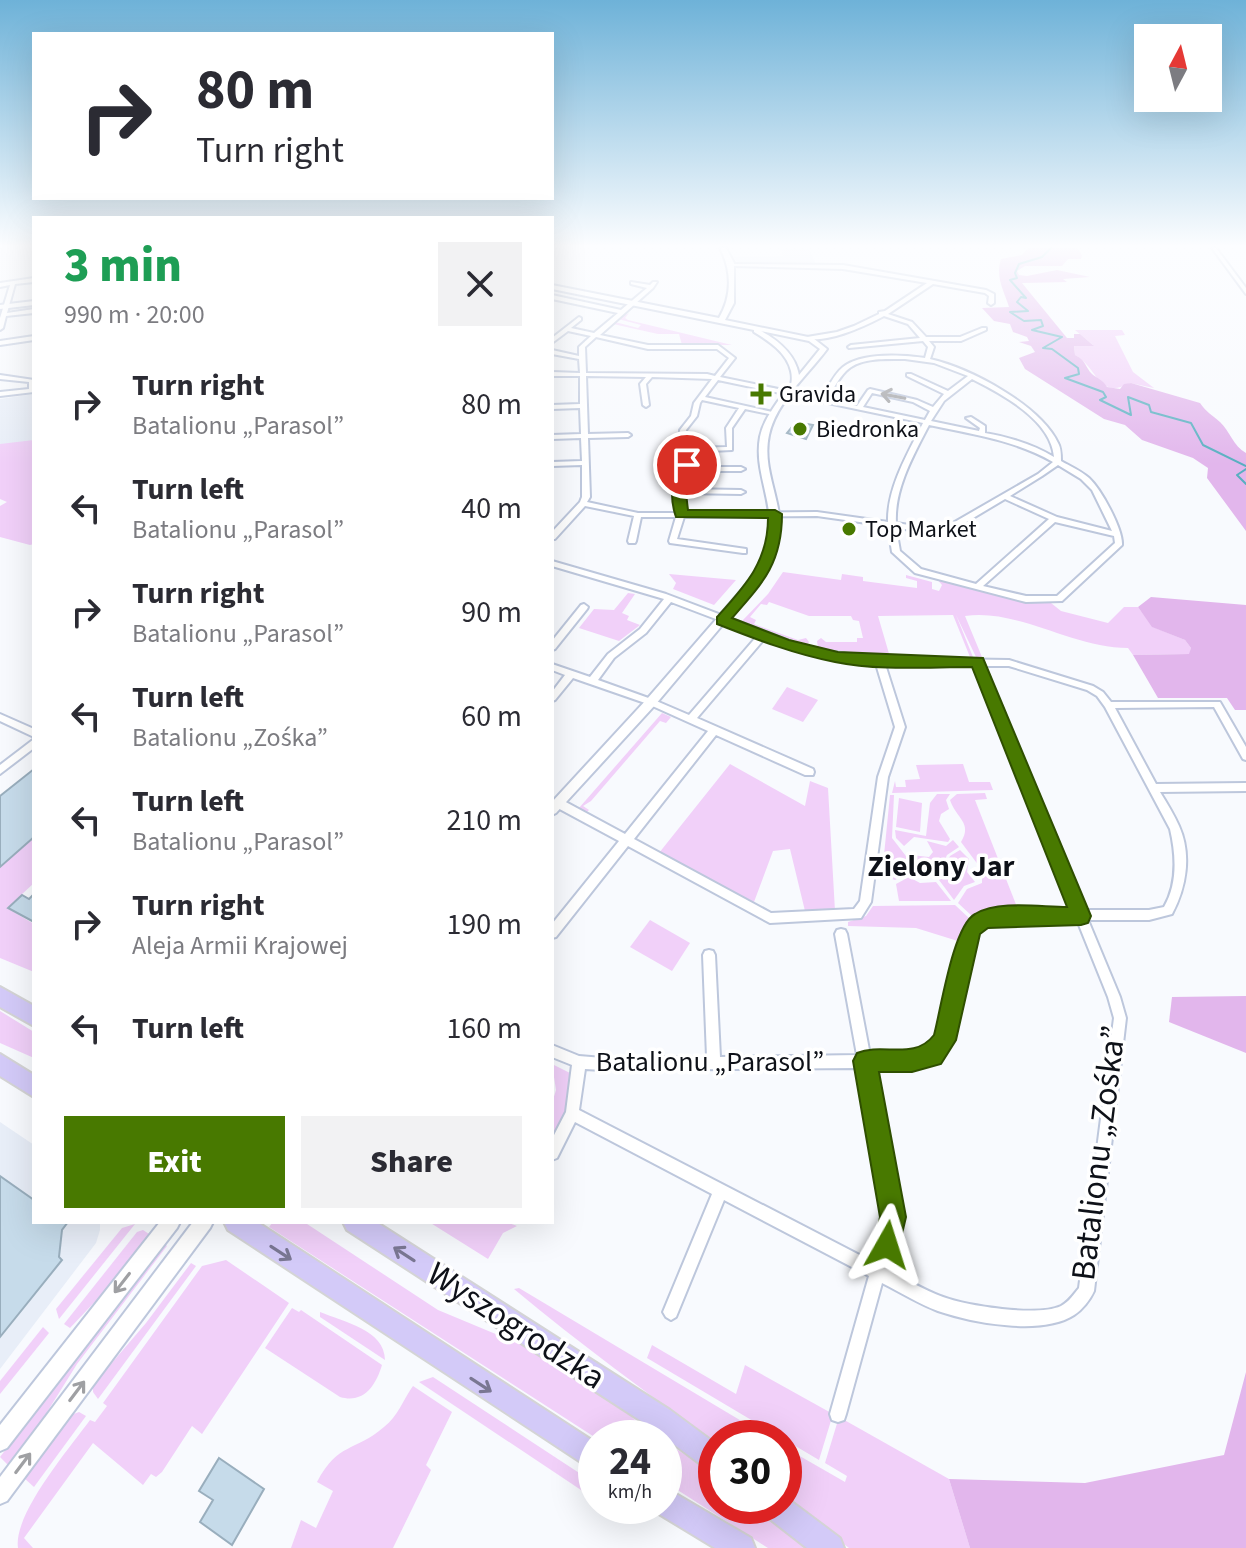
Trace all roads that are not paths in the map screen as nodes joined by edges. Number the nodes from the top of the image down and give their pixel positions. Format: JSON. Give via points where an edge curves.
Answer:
{"nodes":[{"id":1,"x":578,"y":320,"type":"edge"},
{"id":2,"x":612,"y":320,"type":"edge"},
{"id":3,"x":712,"y":320,"type":"edge"},
{"id":4,"x":871,"y":320,"type":"edge"},
{"id":5,"x":903,"y":320,"type":"edge"},
{"id":6,"x":720,"y":322,"type":"joint"},
{"id":7,"x":736,"y":325,"type":"junction"},
{"id":8,"x":860,"y":325,"type":"junction"},
{"id":9,"x":567,"y":329,"type":"junction"},
{"id":10,"x":984,"y":329,"type":"dead end"},
{"id":11,"x":595,"y":335,"type":"junction"},
{"id":12,"x":32,"y":338,"type":"edge"},
{"id":13,"x":804,"y":338,"type":"junction"},
{"id":14,"x":554,"y":339,"type":"edge"},
{"id":15,"x":925,"y":339,"type":"junction"},
{"id":16,"x":0,"y":343,"type":"edge"},
{"id":17,"x":824,"y":346,"type":"junction"},
{"id":18,"x":851,"y":347,"type":"dead end"},
{"id":19,"x":780,"y":350,"type":"junction"},
{"id":20,"x":554,"y":352,"type":"edge"},
{"id":21,"x":818,"y":355,"type":"junction"},
{"id":22,"x":582,"y":358,"type":"junction"},
{"id":23,"x":927,"y":360,"type":"junction"},
{"id":24,"x":583,"y":373,"type":"junction"},
{"id":25,"x":554,"y":374,"type":"edge"},
{"id":26,"x":909,"y":375,"type":"dead end"},
{"id":27,"x":650,"y":376,"type":"junction"},
{"id":28,"x":0,"y":377,"type":"edge"},
{"id":29,"x":971,"y":377,"type":"junction"},
{"id":30,"x":718,"y":378,"type":"junction"},
{"id":31,"x":32,"y":381,"type":"edge"},
{"id":32,"x":795,"y":384,"type":"junction"},
{"id":33,"x":32,"y":390,"type":"edge"},
{"id":34,"x":789,"y":393,"type":"junction"},
{"id":35,"x":948,"y":393,"type":"junction"},
{"id":36,"x":0,"y":394,"type":"edge"},
{"id":37,"x":701,"y":398,"type":"junction"},
{"id":38,"x":824,"y":400,"type":"junction"},
{"id":39,"x":646,"y":405,"type":"dead end"},
{"id":40,"x":584,"y":406,"type":"junction"},
{"id":41,"x":554,"y":407,"type":"edge"},
{"id":42,"x":743,"y":407,"type":"junction"},
{"id":43,"x":859,"y":408,"type":"junction"},
{"id":44,"x":934,"y":410,"type":"junction"},
{"id":45,"x":774,"y":413,"type":"junction"},
{"id":46,"x":969,"y":418,"type":"dead end"},
{"id":47,"x":929,"y":422,"type":"junction"},
{"id":48,"x":982,"y":433,"type":"junction"},
{"id":49,"x":628,"y":435,"type":"dead end"},
{"id":50,"x":584,"y":436,"type":"junction"},
{"id":51,"x":554,"y":437,"type":"edge"},
{"id":52,"x":685,"y":450,"type":"junction"},
{"id":53,"x":1060,"y":450,"type":"junction"},
{"id":54,"x":1041,"y":452,"type":"junction"},
{"id":55,"x":1058,"y":461,"type":"junction"},
{"id":56,"x":585,"y":463,"type":"junction"},
{"id":57,"x":554,"y":464,"type":"edge"},
{"id":58,"x":687,"y":469,"type":"junction"},
{"id":59,"x":741,"y":469,"type":"dead end"},
{"id":60,"x":679,"y":491,"type":"junction"},
{"id":61,"x":741,"y":492,"type":"dead end"},
{"id":62,"x":1005,"y":496,"type":"junction"},
{"id":63,"x":583,"y":503,"type":"junction"},
{"id":64,"x":681,"y":514,"type":"junction"},
{"id":65,"x":775,"y":514,"type":"junction"},
{"id":66,"x":638,"y":515,"type":"junction"},
{"id":67,"x":554,"y":518,"type":"edge"},
{"id":68,"x":1054,"y":519,"type":"junction"},
{"id":69,"x":566,"y":521,"type":"junction"},
{"id":70,"x":893,"y":526,"type":"junction"},
{"id":71,"x":554,"y":535,"type":"edge"},
{"id":72,"x":1118,"y":535,"type":"junction"},
{"id":73,"x":632,"y":541,"type":"dead end"},
{"id":74,"x":743,"y":551,"type":"dead end"},
{"id":75,"x":554,"y":564,"type":"edge"},
{"id":76,"x":977,"y":587,"type":"junction"},
{"id":77,"x":669,"y":599,"type":"junction"},
{"id":78,"x":584,"y":607,"type":"dead end"},
{"id":79,"x":722,"y":620,"type":"junction"},
{"id":80,"x":762,"y":636,"type":"junction"},
{"id":81,"x":554,"y":644,"type":"edge"},
{"id":82,"x":880,"y":661,"type":"junction"},
{"id":83,"x":977,"y":662,"type":"junction"},
{"id":84,"x":554,"y":668,"type":"edge"},
{"id":85,"x":571,"y":674,"type":"junction"},
{"id":86,"x":592,"y":681,"type":"junction"},
{"id":87,"x":554,"y":695,"type":"edge"},
{"id":88,"x":651,"y":702,"type":"junction"},
{"id":89,"x":1109,"y":705,"type":"junction"},
{"id":90,"x":0,"y":717,"type":"edge"},
{"id":91,"x":690,"y":720,"type":"junction"},
{"id":92,"x":714,"y":731,"type":"junction"},
{"id":93,"x":32,"y":732,"type":"edge"},
{"id":94,"x":32,"y":745,"type":"edge"},
{"id":95,"x":1246,"y":756,"type":"edge"},
{"id":96,"x":0,"y":770,"type":"edge"},
{"id":97,"x":809,"y":772,"type":"dead end"},
{"id":98,"x":1246,"y":787,"type":"edge"},
{"id":99,"x":1154,"y":788,"type":"junction"},
{"id":100,"x":555,"y":807,"type":"edge"},
{"id":101,"x":627,"y":840,"type":"junction"},
{"id":102,"x":1081,"y":916,"type":"junction"},
{"id":103,"x":554,"y":931,"type":"edge"},
{"id":104,"x":841,"y":934,"type":"dead end"},
{"id":105,"x":709,"y":955,"type":"dead end"},
{"id":106,"x":0,"y":996,"type":"edge"},
{"id":107,"x":32,"y":1016,"type":"edge"},
{"id":108,"x":554,"y":1052,"type":"edge"},
{"id":109,"x":865,"y":1061,"type":"junction"},
{"id":110,"x":579,"y":1062,"type":"junction"},
{"id":111,"x":714,"y":1063,"type":"junction"},
{"id":112,"x":0,"y":1064,"type":"edge"},
{"id":113,"x":32,"y":1086,"type":"edge"},
{"id":114,"x":572,"y":1113,"type":"junction"},
{"id":115,"x":554,"y":1149,"type":"edge"},
{"id":116,"x":721,"y":1190,"type":"junction"},
{"id":117,"x":169,"y":1224,"type":"edge"},
{"id":118,"x":202,"y":1224,"type":"edge"},
{"id":119,"x":239,"y":1224,"type":"edge"},
{"id":120,"x":358,"y":1224,"type":"edge"},
{"id":121,"x":880,"y":1273,"type":"junction"},
{"id":122,"x":671,"y":1312,"type":"dead end"},
{"id":123,"x":838,"y":1414,"type":"dead end"},
{"id":124,"x":647,"y":1420,"type":"edge"},
{"id":125,"x":0,"y":1441,"type":"edge"},
{"id":126,"x":578,"y":1447,"type":"edge"},
{"id":127,"x":0,"y":1494,"type":"edge"},
{"id":128,"x":682,"y":1512,"type":"edge"},
{"id":129,"x":799,"y":1524,"type":"edge"},
{"id":130,"x":741,"y":1548,"type":"edge"},
{"id":131,"x":830,"y":1548,"type":"edge"}],
"edges":[{"from":1,"to":9,"type":"street"},
{"from":2,"to":11,"type":"street"},
{"from":3,"to":6,"type":"street"},
{"from":4,"to":8,"type":"street"},
{"from":5,"to":15,"type":"street"},
{"from":6,"to":7,"type":"street"},
{"from":7,"to":13,"type":"street"},
{"from":7,"to":19,"type":"street","via":[[764,335]]},
{"from":8,"to":13,"type":"street"},
{"from":8,"to":17,"type":"street"},
{"from":9,"to":11,"type":"street"},
{"from":9,"to":14,"type":"street"},
{"from":10,"to":15,"type":"street","via":[[968,337]]},
{"from":11,"to":22,"type":"street","via":[[582,347]]},
{"from":11,"to":30,"type":"street","via":[[651,347],[718,347],[732,358]]},
{"from":12,"to":16,"type":"street"},
{"from":13,"to":17,"type":"street"},
{"from":13,"to":19,"type":"street","via":[[784,340]]},
{"from":15,"to":18,"type":"street"},
{"from":15,"to":23,"type":"street","via":[[931,347]]},
{"from":17,"to":21,"type":"street"},
{"from":19,"to":21,"type":"street","via":[[802,357]]},
{"from":19,"to":32,"type":"street","via":[[797,369]]},
{"from":20,"to":22,"type":"street"},
{"from":21,"to":32,"type":"street"},
{"from":22,"to":24,"type":"street"},
{"from":23,"to":29,"type":"street"},
{"from":23,"to":38,"type":"street","via":[[850,365]]},
{"from":24,"to":25,"type":"street"},
{"from":24,"to":27,"type":"street"},
{"from":24,"to":40,"type":"street"},
{"from":26,"to":35,"type":"street"},
{"from":27,"to":30,"type":"street"},
{"from":27,"to":39,"type":"street","via":[[643,384]]},
{"from":28,"to":31,"type":"street"},
{"from":29,"to":35,"type":"street"},
{"from":29,"to":53,"type":"street","via":[[1038,418]]},
{"from":30,"to":34,"type":"street"},
{"from":30,"to":37,"type":"street"},
{"from":32,"to":34,"type":"street"},
{"from":33,"to":36,"type":"street"},
{"from":34,"to":38,"type":"street"},
{"from":34,"to":45,"type":"street"},
{"from":35,"to":44,"type":"street"},
{"from":37,"to":42,"type":"street"},
{"from":37,"to":52,"type":"street","via":[[683,430]]},
{"from":38,"to":43,"type":"street"},
{"from":40,"to":41,"type":"street"},
{"from":40,"to":50,"type":"street"},
{"from":42,"to":45,"type":"street"},
{"from":42,"to":52,"type":"street","via":[[729,428],[730,449]]},
{"from":44,"to":43,"type":"street","one_way":true,"via":[[870,391]]},
{"from":43,"to":47,"type":"street"},
{"from":44,"to":47,"type":"street"},
{"from":45,"to":65,"type":"street","via":[[763,447]]},
{"from":46,"to":48,"type":"street","via":[[983,427]]},
{"from":47,"to":48,"type":"street"},
{"from":47,"to":70,"type":"street","via":[[893,502]]},
{"from":48,"to":54,"type":"street"},
{"from":49,"to":50,"type":"street"},
{"from":50,"to":51,"type":"street"},
{"from":50,"to":56,"type":"street"},
{"from":52,"to":58,"type":"street"},
{"from":53,"to":54,"type":"street"},
{"from":53,"to":55,"type":"street"},
{"from":54,"to":55,"type":"street"},
{"from":55,"to":62,"type":"street"},
{"from":55,"to":72,"type":"street","via":[[1092,484]]},
{"from":56,"to":57,"type":"street"},
{"from":56,"to":63,"type":"street"},
{"from":58,"to":59,"type":"street"},
{"from":58,"to":60,"type":"street"},
{"from":60,"to":61,"type":"street"},
{"from":60,"to":64,"type":"street"},
{"from":62,"to":68,"type":"street"},
{"from":62,"to":70,"type":"street","via":[[946,527]]},
{"from":63,"to":66,"type":"street"},
{"from":63,"to":69,"type":"street"},
{"from":64,"to":65,"type":"street"},
{"from":64,"to":66,"type":"street"},
{"from":64,"to":74,"type":"street","via":[[671,545]]},
{"from":65,"to":70,"type":"street","via":[[817,514]]},
{"from":65,"to":79,"type":"street","via":[[769,559]]},
{"from":66,"to":73,"type":"street"},
{"from":67,"to":69,"type":"street"},
{"from":68,"to":72,"type":"street"},
{"from":68,"to":76,"type":"street"},
{"from":69,"to":71,"type":"street"},
{"from":70,"to":76,"type":"street","via":[[896,552],[910,565]]},
{"from":72,"to":76,"type":"street","via":[[1119,543],[1059,599],[1033,600]]},
{"from":75,"to":77,"type":"street","name":"Batalionu „Parasol”"},
{"from":77,"to":79,"type":"street","name":"Batalionu „Parasol”"},
{"from":77,"to":86,"type":"street"},
{"from":78,"to":81,"type":"street"},
{"from":79,"to":80,"type":"street","name":"Batalionu „Parasol”"},
{"from":79,"to":88,"type":"street"},
{"from":80,"to":82,"type":"street","name":"Batalionu „Parasol”","via":[[816,654]]},
{"from":80,"to":91,"type":"street"},
{"from":82,"to":83,"type":"street","name":"Batalionu „Parasol”"},
{"from":82,"to":101,"type":"street","via":[[900,727],[883,777],[860,912],[770,918]]},
{"from":83,"to":89,"type":"street","name":"Batalionu „Parasol”","via":[[1009,663],[1087,687]]},
{"from":83,"to":102,"type":"street","name":"Batalionu „Zośka”"},
{"from":84,"to":85,"type":"street"},
{"from":85,"to":86,"type":"street"},
{"from":85,"to":87,"type":"street"},
{"from":86,"to":88,"type":"street"},
{"from":88,"to":91,"type":"street"},
{"from":88,"to":100,"type":"street"},
{"from":89,"to":95,"type":"street","via":[[1217,704]]},
{"from":89,"to":99,"type":"street","name":"Batalionu „Parasol”"},
{"from":90,"to":93,"type":"street"},
{"from":91,"to":92,"type":"street"},
{"from":92,"to":97,"type":"street"},
{"from":92,"to":101,"type":"street"},
{"from":94,"to":96,"type":"street"},
{"from":98,"to":99,"type":"street"},
{"from":99,"to":102,"type":"street","name":"Batalionu „Parasol”","via":[[1182,851],[1176,899],[1168,911],[1149,915]]},
{"from":100,"to":101,"type":"street"},
{"from":101,"to":103,"type":"street"},
{"from":102,"to":109,"type":"street","name":"Batalionu „Parasol”","via":[[982,920],[971,929],[944,1040],[932,1056]]},
{"from":102,"to":121,"type":"street","name":"Batalionu „Zośka”","via":[[1120,1018],[1086,1291],[1067,1312],[1036,1317],[971,1314]]},
{"from":104,"to":109,"type":"street"},
{"from":105,"to":111,"type":"street"},
{"from":106,"to":107,"type":"main road"},
{"from":108,"to":110,"type":"street","name":"Batalionu „Parasol”"},
{"from":109,"to":111,"type":"street","name":"Batalionu „Parasol”"},
{"from":109,"to":121,"type":"street","via":[[893,1217]]},
{"from":110,"to":111,"type":"street","name":"Batalionu „Parasol”"},
{"from":110,"to":114,"type":"street"},
{"from":112,"to":113,"type":"main road"},
{"from":114,"to":115,"type":"street"},
{"from":114,"to":116,"type":"street","name":"Batalionu „Zośka”"},
{"from":116,"to":121,"type":"street","name":"Batalionu „Zośka”"},
{"from":116,"to":122,"type":"street"},
{"from":117,"to":125,"type":"street","one_way":true},
{"from":127,"to":118,"type":"street","one_way":true},
{"from":119,"to":126,"type":"main road","one_way":true},
{"from":124,"to":120,"type":"main road","name":"Wyszogrodzka","one_way":true},
{"from":121,"to":123,"type":"street"},
{"from":128,"to":130,"type":"main road"},
{"from":129,"to":131,"type":"main road"}]}
